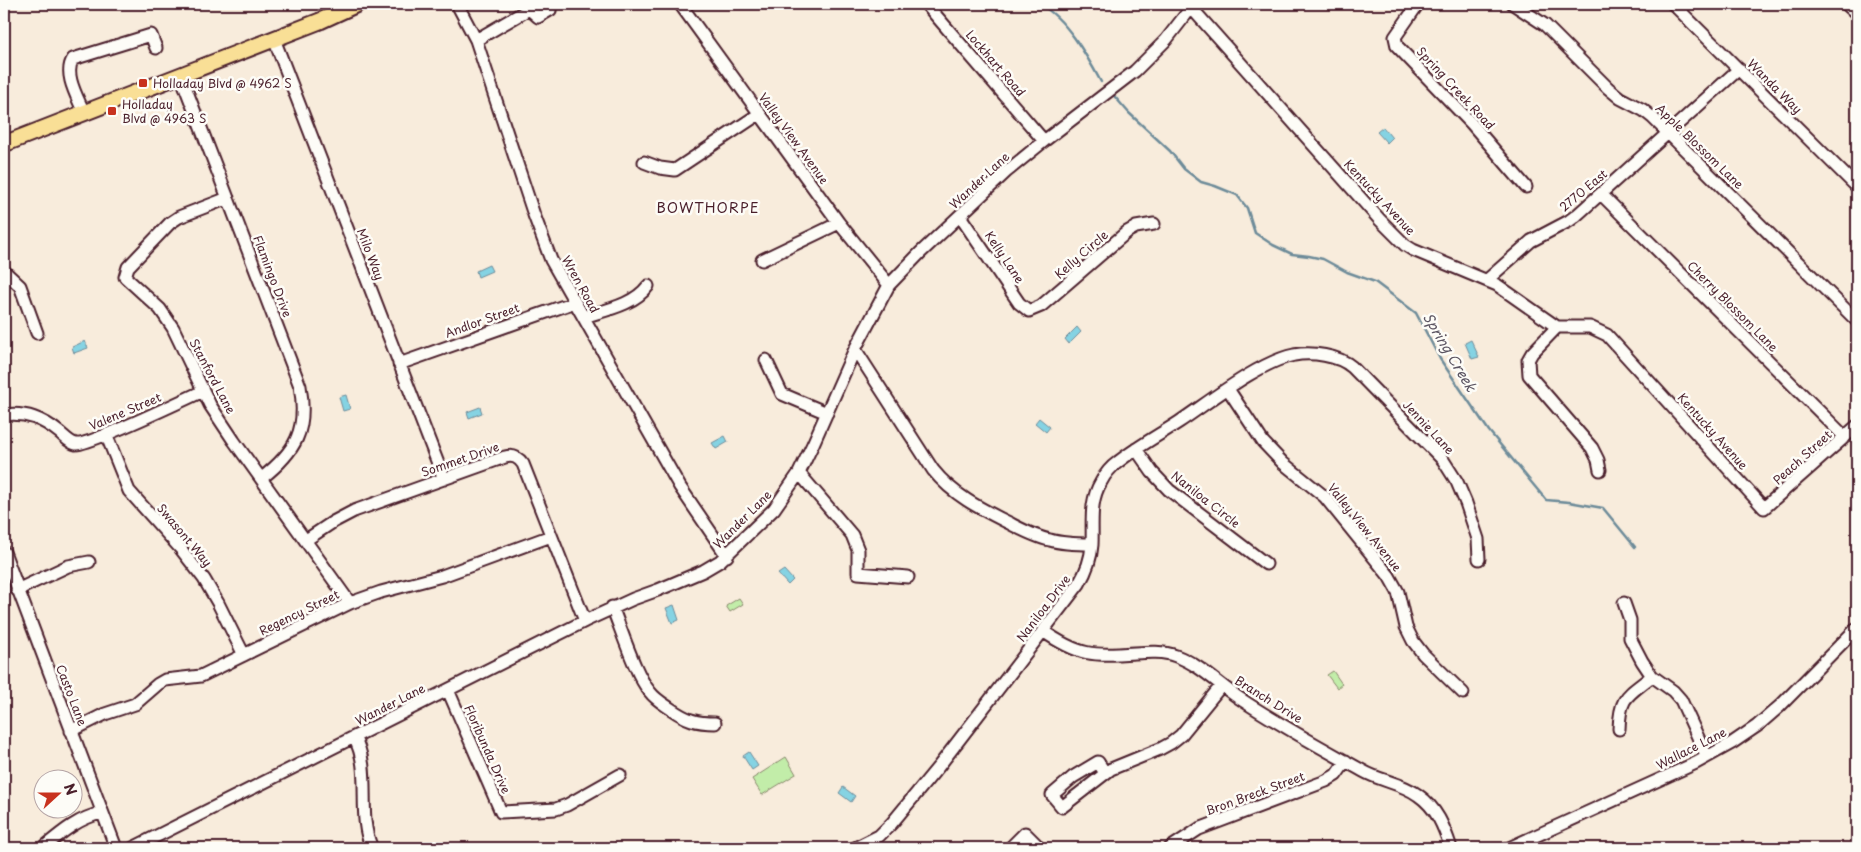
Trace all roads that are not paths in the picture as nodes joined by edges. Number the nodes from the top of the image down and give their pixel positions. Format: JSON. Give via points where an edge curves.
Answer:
{"nodes":[{"id":1,"x":357,"y":4,"type":"edge"},
{"id":2,"x":458,"y":4,"type":"edge"},
{"id":3,"x":548,"y":4,"type":"edge"},
{"id":4,"x":680,"y":4,"type":"edge"},
{"id":5,"x":926,"y":4,"type":"edge"},
{"id":6,"x":1418,"y":4,"type":"edge"},
{"id":7,"x":1513,"y":4,"type":"edge"},
{"id":8,"x":1673,"y":4,"type":"edge"},
{"id":9,"x":1846,"y":4,"type":"edge"},
{"id":10,"x":1191,"y":5,"type":"edge"},
{"id":11,"x":530,"y":7,"type":"edge"},
{"id":12,"x":1857,"y":14,"type":"edge"},
{"id":13,"x":274,"y":39,"type":"junction"},
{"id":14,"x":476,"y":40,"type":"junction"},
{"id":15,"x":156,"y":48,"type":"dead end"},
{"id":16,"x":1738,"y":69,"type":"junction"},
{"id":17,"x":181,"y":76,"type":"junction"},
{"id":18,"x":84,"y":113,"type":"junction"},
{"id":19,"x":759,"y":114,"type":"junction"},
{"id":20,"x":1669,"y":133,"type":"junction"},
{"id":21,"x":1044,"y":141,"type":"junction"},
{"id":22,"x":4,"y":144,"type":"edge"},
{"id":23,"x":644,"y":162,"type":"dead end"},
{"id":24,"x":1526,"y":187,"type":"dead end"},
{"id":25,"x":1857,"y":187,"type":"edge"},
{"id":26,"x":1601,"y":194,"type":"junction"},
{"id":27,"x":228,"y":198,"type":"junction"},
{"id":28,"x":960,"y":216,"type":"junction"},
{"id":29,"x":839,"y":223,"type":"junction"},
{"id":30,"x":1154,"y":224,"type":"dead end"},
{"id":31,"x":762,"y":260,"type":"dead end"},
{"id":32,"x":4,"y":271,"type":"edge"},
{"id":33,"x":1486,"y":280,"type":"junction"},
{"id":34,"x":889,"y":285,"type":"junction"},
{"id":35,"x":648,"y":286,"type":"dead end"},
{"id":36,"x":575,"y":302,"type":"junction"},
{"id":37,"x":1029,"y":311,"type":"joint"},
{"id":38,"x":584,"y":317,"type":"junction"},
{"id":39,"x":1857,"y":321,"type":"edge"},
{"id":40,"x":1557,"y":326,"type":"junction"},
{"id":41,"x":37,"y":333,"type":"dead end"},
{"id":42,"x":855,"y":349,"type":"junction"},
{"id":43,"x":1340,"y":359,"type":"joint"},
{"id":44,"x":766,"y":360,"type":"dead end"},
{"id":45,"x":399,"y":364,"type":"junction"},
{"id":46,"x":1228,"y":389,"type":"junction"},
{"id":47,"x":203,"y":391,"type":"junction"},
{"id":48,"x":827,"y":413,"type":"junction"},
{"id":49,"x":4,"y":415,"type":"edge"},
{"id":50,"x":1857,"y":426,"type":"edge"},
{"id":51,"x":106,"y":434,"type":"junction"},
{"id":52,"x":1845,"y":437,"type":"junction"},
{"id":53,"x":1136,"y":449,"type":"junction"},
{"id":54,"x":1600,"y":470,"type":"dead end"},
{"id":55,"x":799,"y":473,"type":"junction"},
{"id":56,"x":262,"y":478,"type":"junction"},
{"id":57,"x":444,"y":479,"type":"junction"},
{"id":58,"x":1764,"y":508,"type":"joint"},
{"id":59,"x":551,"y":536,"type":"junction"},
{"id":60,"x":306,"y":540,"type":"junction"},
{"id":61,"x":1092,"y":544,"type":"junction"},
{"id":62,"x":4,"y":552,"type":"edge"},
{"id":63,"x":727,"y":556,"type":"junction"},
{"id":64,"x":1479,"y":559,"type":"dead end"},
{"id":65,"x":89,"y":562,"type":"dead end"},
{"id":66,"x":1266,"y":564,"type":"dead end"},
{"id":67,"x":908,"y":577,"type":"dead end"},
{"id":68,"x":17,"y":590,"type":"junction"},
{"id":69,"x":350,"y":603,"type":"junction"},
{"id":70,"x":1624,"y":603,"type":"dead end"},
{"id":71,"x":612,"y":607,"type":"junction"},
{"id":72,"x":585,"y":621,"type":"junction"},
{"id":73,"x":1857,"y":628,"type":"edge"},
{"id":74,"x":1043,"y":631,"type":"junction"},
{"id":75,"x":244,"y":655,"type":"junction"},
{"id":76,"x":1652,"y":676,"type":"junction"},
{"id":77,"x":1221,"y":686,"type":"junction"},
{"id":78,"x":448,"y":690,"type":"junction"},
{"id":79,"x":1464,"y":693,"type":"dead end"},
{"id":80,"x":715,"y":723,"type":"dead end"},
{"id":81,"x":1619,"y":730,"type":"dead end"},
{"id":82,"x":71,"y":731,"type":"junction"},
{"id":83,"x":354,"y":737,"type":"junction"},
{"id":84,"x":1707,"y":757,"type":"junction"},
{"id":85,"x":1346,"y":762,"type":"junction"},
{"id":86,"x":1108,"y":771,"type":"dead end"},
{"id":87,"x":620,"y":775,"type":"dead end"},
{"id":88,"x":102,"y":812,"type":"junction"},
{"id":89,"x":43,"y":848,"type":"edge"},
{"id":90,"x":116,"y":848,"type":"edge"},
{"id":91,"x":133,"y":848,"type":"edge"},
{"id":92,"x":372,"y":848,"type":"edge"},
{"id":93,"x":855,"y":848,"type":"edge"},
{"id":94,"x":1010,"y":848,"type":"edge"},
{"id":95,"x":1031,"y":848,"type":"edge"},
{"id":96,"x":1170,"y":848,"type":"edge"},
{"id":97,"x":1451,"y":848,"type":"edge"},
{"id":98,"x":1509,"y":848,"type":"edge"}],
"edges":[{"from":1,"to":13,"type":"main road"},
{"from":2,"to":14,"type":"street","name":"Wren Road"},
{"from":3,"to":11,"type":"street","via":[[550,10],[538,17]]},
{"from":4,"to":19,"type":"street","name":"Valley View Avenue"},
{"from":5,"to":21,"type":"street","name":"Lockhart Road"},
{"from":6,"to":24,"type":"street","name":"Spring Creek Road","via":[[1395,37],[1397,46],[1472,124]]},
{"from":7,"to":20,"type":"street","name":"Apple Blossom Lane","via":[[1545,25],[1620,98],[1643,110]]},
{"from":8,"to":16,"type":"street","name":"Wanda Way"},
{"from":9,"to":12,"type":"street"},
{"from":10,"to":21,"type":"street","name":"Wander Lane","via":[[1166,40],[1135,72]]},
{"from":10,"to":33,"type":"street","name":"Kentucky Avenue","via":[[1405,245]]},
{"from":11,"to":14,"type":"street"},
{"from":13,"to":17,"type":"main road"},
{"from":13,"to":45,"type":"street","name":"Milo Way"},
{"from":14,"to":36,"type":"street","name":"Wren Road","via":[[543,240]]},
{"from":15,"to":18,"type":"street","via":[[151,35],[73,59],[69,72]]},
{"from":16,"to":20,"type":"street","name":"2770 East"},
{"from":16,"to":25,"type":"street","name":"Wanda Way"},
{"from":17,"to":18,"type":"main road"},
{"from":17,"to":27,"type":"street","name":"Flamingo Drive"},
{"from":18,"to":22,"type":"main road"},
{"from":19,"to":23,"type":"street","via":[[675,170]]},
{"from":19,"to":29,"type":"street","name":"Valley View Avenue"},
{"from":20,"to":26,"type":"street","name":"2770 East"},
{"from":20,"to":39,"type":"street","name":"Apple Blossom Lane"},
{"from":21,"to":28,"type":"street","name":"Wander Lane"},
{"from":26,"to":33,"type":"street","name":"2770 East","via":[[1569,221],[1522,247]]},
{"from":26,"to":52,"type":"street","name":"Cherry Blossom Lane"},
{"from":27,"to":47,"type":"street","name":"Stanford Lane","via":[[170,223],[128,267],[125,276],[160,309],[173,328]]},
{"from":27,"to":56,"type":"street","name":"Flamingo Drive","via":[[292,364],[303,401],[303,415],[293,446]]},
{"from":28,"to":34,"type":"street","name":"Wander Lane"},
{"from":28,"to":37,"type":"street","name":"Kelly Lane","via":[[1019,304]]},
{"from":29,"to":31,"type":"street"},
{"from":29,"to":34,"type":"street","name":"Valley View Avenue"},
{"from":30,"to":37,"type":"street","name":"Kelly Circle","via":[[1127,232],[1041,306]]},
{"from":32,"to":41,"type":"street","via":[[20,286]]},
{"from":33,"to":40,"type":"street","name":"Kentucky Avenue","via":[[1503,288]]},
{"from":34,"to":42,"type":"street","name":"Wander Lane"},
{"from":35,"to":38,"type":"street","via":[[634,299]]},
{"from":36,"to":38,"type":"street","name":"Wren Road"},
{"from":36,"to":45,"type":"street","name":"Andlor Street"},
{"from":38,"to":63,"type":"street","name":"Wren Road","via":[[680,487]]},
{"from":40,"to":54,"type":"street","via":[[1532,353],[1528,360],[1529,375],[1592,448]]},
{"from":40,"to":58,"type":"street","name":"Kentucky Avenue","via":[[1590,328],[1607,335]]},
{"from":42,"to":48,"type":"street","name":"Wander Lane"},
{"from":42,"to":61,"type":"street","via":[[933,470],[957,495],[1035,535],[1050,540]]},
{"from":43,"to":46,"type":"street","name":"Naniloa Drive","via":[[1309,354],[1286,357],[1264,366]]},
{"from":43,"to":64,"type":"street","name":"Jennie Lane","via":[[1352,367],[1443,460],[1466,503],[1478,538]]},
{"from":44,"to":48,"type":"street","via":[[782,394]]},
{"from":45,"to":57,"type":"street","name":"Milo Way"},
{"from":46,"to":53,"type":"street","name":"Naniloa Drive"},
{"from":46,"to":79,"type":"street","name":"Valley View Avenue","via":[[1266,447],[1324,497],[1389,576],[1398,592],[1406,627],[1413,641]]},
{"from":47,"to":51,"type":"street","name":"Valene Street"},
{"from":47,"to":56,"type":"street","name":"Stanford Lane"},
{"from":48,"to":55,"type":"street","name":"Wander Lane"},
{"from":49,"to":51,"type":"street","name":"Valene Street","via":[[38,419],[75,444]]},
{"from":50,"to":52,"type":"street","name":"Peach Street"},
{"from":51,"to":75,"type":"street","name":"Swasont Way","via":[[128,491],[204,579]]},
{"from":52,"to":58,"type":"street","name":"Peach Street"},
{"from":53,"to":61,"type":"street","name":"Naniloa Drive","via":[[1113,466],[1097,489],[1091,513]]},
{"from":53,"to":66,"type":"street","name":"Naniloa Circle","via":[[1170,490]]},
{"from":55,"to":63,"type":"street","name":"Wander Lane","via":[[774,509]]},
{"from":55,"to":67,"type":"street","via":[[852,536],[858,550],[858,573]]},
{"from":56,"to":60,"type":"street","name":"Stanford Lane"},
{"from":57,"to":59,"type":"street","name":"Sommet Drive","via":[[505,457],[516,457],[523,464]]},
{"from":57,"to":60,"type":"street","name":"Sommet Drive","via":[[354,511]]},
{"from":59,"to":69,"type":"street","name":"Regency Street","via":[[442,576]]},
{"from":59,"to":72,"type":"street","name":"Sommet Drive"},
{"from":60,"to":69,"type":"street","name":"Stanford Lane"},
{"from":61,"to":74,"type":"street","name":"Naniloa Drive","via":[[1083,577]]},
{"from":62,"to":68,"type":"street","name":"Casto Lane"},
{"from":63,"to":71,"type":"street","name":"Wander Lane","via":[[703,571]]},
{"from":65,"to":68,"type":"street","via":[[68,566]]},
{"from":68,"to":82,"type":"street","name":"Casto Lane"},
{"from":69,"to":75,"type":"street","name":"Regency Street"},
{"from":70,"to":76,"type":"street","via":[[1630,620],[1631,641]]},
{"from":71,"to":72,"type":"street","name":"Wander Lane"},
{"from":71,"to":80,"type":"street","via":[[642,680],[656,699],[696,722]]},
{"from":72,"to":78,"type":"street","name":"Wander Lane"},
{"from":73,"to":84,"type":"street","name":"Wallace Lane","via":[[1769,716]]},
{"from":74,"to":77,"type":"street","name":"Branch Drive","via":[[1069,648],[1091,654],[1155,652],[1175,655]]},
{"from":74,"to":93,"type":"street","name":"Naniloa Drive","via":[[892,823],[879,836]]},
{"from":75,"to":82,"type":"street","name":"Regency Street","via":[[201,676],[165,680],[136,704],[105,714]]},
{"from":76,"to":81,"type":"street","via":[[1625,698],[1619,713]]},
{"from":76,"to":84,"type":"street","via":[[1681,700]]},
{"from":77,"to":85,"type":"street","name":"Branch Drive"},
{"from":77,"to":86,"type":"street","via":[[1171,743]]},
{"from":78,"to":83,"type":"street","name":"Wander Lane"},
{"from":78,"to":87,"type":"street","name":"Floribunda Drive","via":[[501,812],[556,810]]},
{"from":82,"to":88,"type":"street","name":"Casto Lane"},
{"from":83,"to":91,"type":"street","name":"Wander Lane"},
{"from":83,"to":92,"type":"street","via":[[362,757],[367,833]]},
{"from":84,"to":98,"type":"street","name":"Wallace Lane"},
{"from":85,"to":96,"type":"street","name":"Bron Breck Street","via":[[1326,782],[1199,829]]},
{"from":85,"to":97,"type":"street","name":"Branch Drive","via":[[1418,795],[1436,813]]},
{"from":88,"to":89,"type":"street","via":[[70,826]]},
{"from":88,"to":90,"type":"street","name":"Casto Lane"},
{"from":94,"to":95,"type":"street","via":[[1025,833],[1036,844]]}]}
